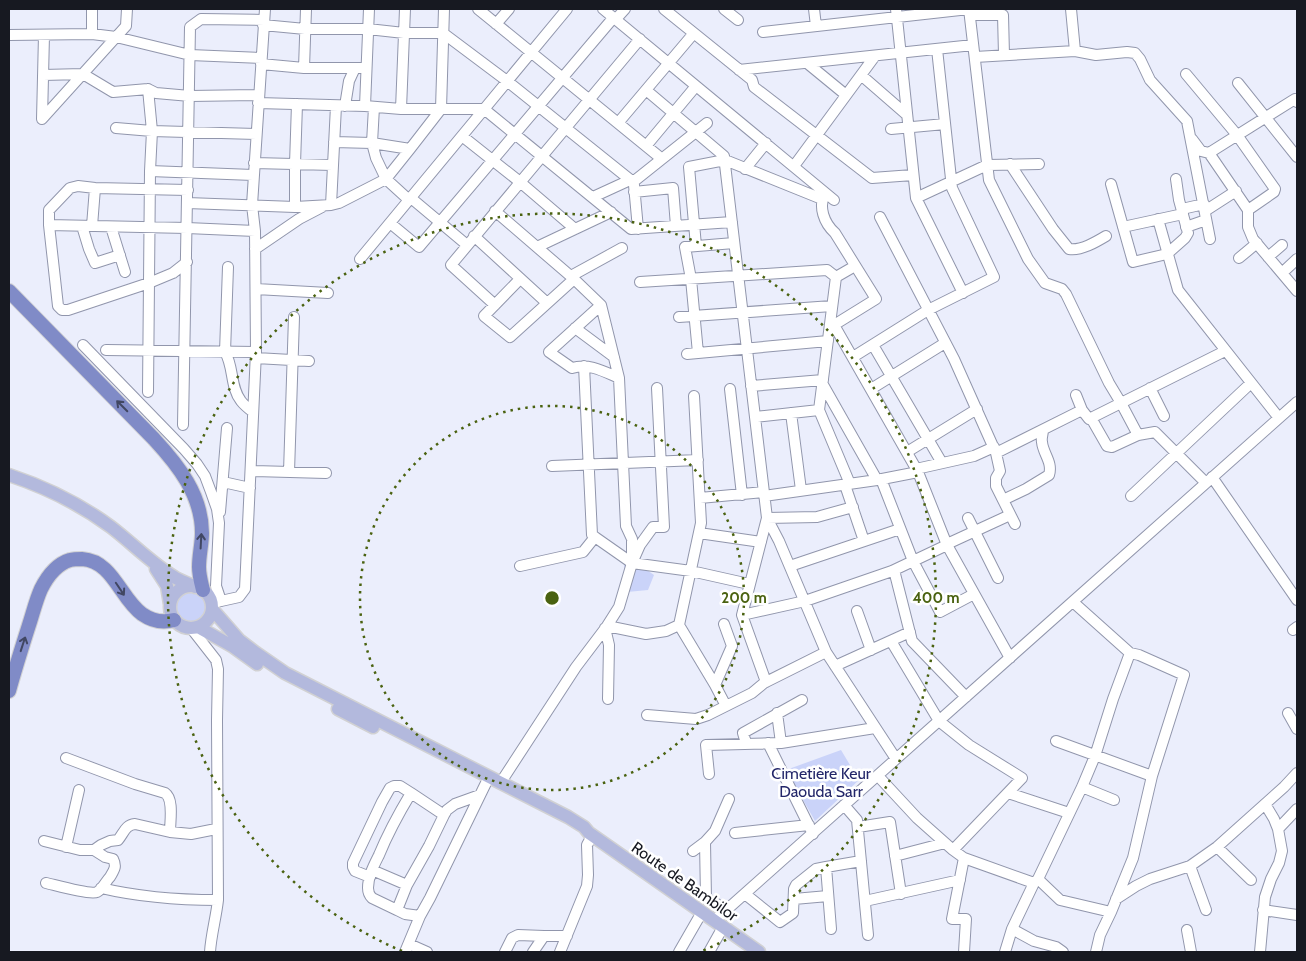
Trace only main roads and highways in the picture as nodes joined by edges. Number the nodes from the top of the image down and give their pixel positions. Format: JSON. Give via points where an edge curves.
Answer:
{"nodes":[{"id":1,"x":9,"y":292,"type":"edge"},
{"id":2,"x":9,"y":475,"type":"edge"},
{"id":3,"x":148,"y":559,"type":"junction"},
{"id":4,"x":199,"y":588,"type":"junction"},
{"id":5,"x":170,"y":604,"type":"junction"},
{"id":6,"x":215,"y":605,"type":"junction"},
{"id":7,"x":174,"y":620,"type":"junction"},
{"id":8,"x":195,"y":628,"type":"junction"},
{"id":9,"x":9,"y":691,"type":"edge"},
{"id":10,"x":590,"y":834,"type":"junction"},
{"id":11,"x":759,"y":952,"type":"edge"}],
"edges":[{"from":4,"to":1,"type":"highway","one_way":true,"via":[[201,522],[185,478],[154,439]]},
{"from":2,"to":3,"type":"main road","via":[[30,482],[92,514]]},
{"from":3,"to":4,"type":"main road","via":[[175,578]]},
{"from":3,"to":5,"type":"main road","via":[[167,586]]},
{"from":4,"to":5,"type":"main road","via":[[188,586],[178,591]]},
{"from":4,"to":6,"type":"main road"},
{"from":5,"to":7,"type":"main road"},
{"from":6,"to":8,"type":"main road","via":[[207,621]]},
{"from":6,"to":10,"type":"main road","via":[[239,640],[284,673],[568,817]]},
{"from":7,"to":8,"type":"main road","via":[[185,627]]},
{"from":9,"to":7,"type":"highway","one_way":true,"via":[[41,589],[52,572],[65,562],[86,560],[100,565],[142,614],[157,621]]},
{"from":8,"to":10,"type":"main road","via":[[232,646],[280,680]]},
{"from":10,"to":11,"type":"main road","name":"Route de Bambilor"}]}
